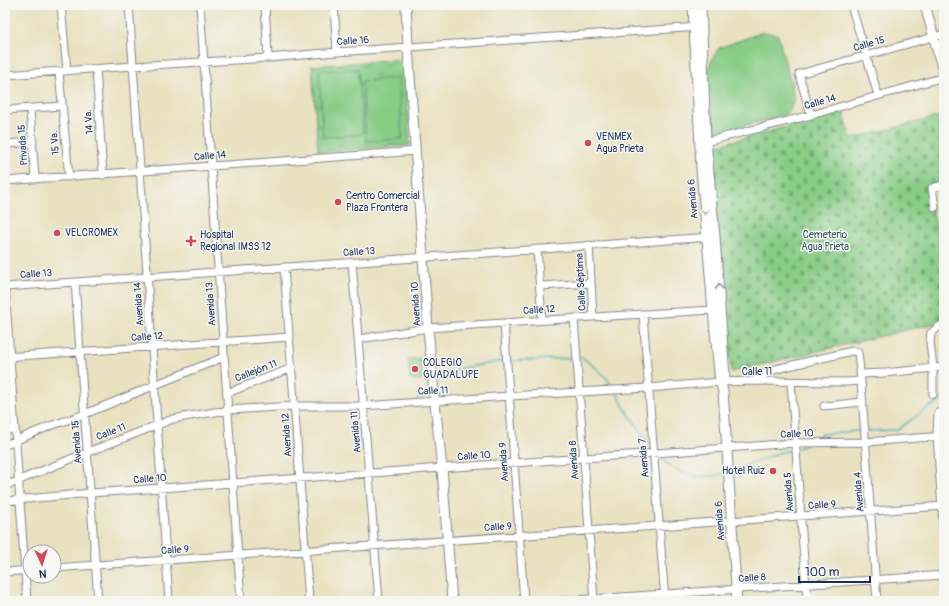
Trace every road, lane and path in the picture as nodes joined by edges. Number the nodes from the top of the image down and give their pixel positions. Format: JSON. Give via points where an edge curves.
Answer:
{"nodes":[{"id":1,"x":61,"y":5,"type":"edge"},
{"id":2,"x":129,"y":5,"type":"edge"},
{"id":3,"x":200,"y":5,"type":"edge"},
{"id":4,"x":265,"y":5,"type":"edge"},
{"id":5,"x":334,"y":5,"type":"edge"},
{"id":6,"x":406,"y":5,"type":"edge"},
{"id":7,"x":693,"y":5,"type":"edge"},
{"id":8,"x":701,"y":5,"type":"edge"},
{"id":9,"x":851,"y":5,"type":"edge"},
{"id":10,"x":924,"y":5,"type":"edge"},
{"id":11,"x":698,"y":27,"type":"junction"},
{"id":12,"x":944,"y":34,"type":"edge"},
{"id":13,"x":933,"y":36,"type":"junction"},
{"id":14,"x":408,"y":48,"type":"junction"},
{"id":15,"x":337,"y":52,"type":"junction"},
{"id":16,"x":866,"y":56,"type":"junction"},
{"id":17,"x":268,"y":58,"type":"junction"},
{"id":18,"x":205,"y":62,"type":"junction"},
{"id":19,"x":133,"y":66,"type":"junction"},
{"id":20,"x":96,"y":69,"type":"junction"},
{"id":21,"x":67,"y":71,"type":"junction"},
{"id":22,"x":59,"y":72,"type":"junction"},
{"id":23,"x":5,"y":75,"type":"edge"},
{"id":24,"x":944,"y":76,"type":"edge"},
{"id":25,"x":878,"y":96,"type":"junction"},
{"id":26,"x":62,"y":106,"type":"junction"},
{"id":27,"x":30,"y":108,"type":"junction"},
{"id":28,"x":5,"y":110,"type":"edge"},
{"id":29,"x":811,"y":115,"type":"junction"},
{"id":30,"x":33,"y":142,"type":"junction"},
{"id":31,"x":703,"y":142,"type":"junction"},
{"id":32,"x":5,"y":144,"type":"edge"},
{"id":33,"x":416,"y":152,"type":"junction"},
{"id":34,"x":211,"y":166,"type":"junction"},
{"id":35,"x":140,"y":172,"type":"junction"},
{"id":36,"x":103,"y":175,"type":"junction"},
{"id":37,"x":69,"y":177,"type":"junction"},
{"id":38,"x":35,"y":179,"type":"junction"},
{"id":39,"x":5,"y":181,"type":"edge"},
{"id":40,"x":944,"y":185,"type":"edge"},
{"id":41,"x":935,"y":207,"type":"dead end"},
{"id":42,"x":711,"y":237,"type":"junction"},
{"id":43,"x":589,"y":246,"type":"junction"},
{"id":44,"x":537,"y":249,"type":"junction"},
{"id":45,"x":423,"y":257,"type":"junction"},
{"id":46,"x":352,"y":262,"type":"junction"},
{"id":47,"x":284,"y":267,"type":"junction"},
{"id":48,"x":218,"y":272,"type":"junction"},
{"id":49,"x":147,"y":277,"type":"junction"},
{"id":50,"x":75,"y":282,"type":"junction"},
{"id":51,"x":591,"y":283,"type":"junction"},
{"id":52,"x":540,"y":286,"type":"junction"},
{"id":53,"x":5,"y":287,"type":"edge"},
{"id":54,"x":716,"y":310,"type":"junction"},
{"id":55,"x":642,"y":314,"type":"junction"},
{"id":56,"x":593,"y":317,"type":"junction"},
{"id":57,"x":574,"y":318,"type":"junction"},
{"id":58,"x":542,"y":320,"type":"junction"},
{"id":59,"x":504,"y":323,"type":"junction"},
{"id":60,"x":942,"y":326,"type":"edge"},
{"id":61,"x":428,"y":328,"type":"junction"},
{"id":62,"x":290,"y":337,"type":"junction"},
{"id":63,"x":359,"y":339,"type":"junction"},
{"id":64,"x":223,"y":342,"type":"junction"},
{"id":65,"x":152,"y":347,"type":"junction"},
{"id":66,"x":80,"y":352,"type":"junction"},
{"id":67,"x":8,"y":357,"type":"edge"},
{"id":68,"x":224,"y":357,"type":"junction"},
{"id":69,"x":944,"y":367,"type":"edge"},
{"id":70,"x":292,"y":368,"type":"junction"},
{"id":71,"x":933,"y":368,"type":"junction"},
{"id":72,"x":861,"y":378,"type":"junction"},
{"id":73,"x":754,"y":381,"type":"junction"},
{"id":74,"x":792,"y":382,"type":"junction"},
{"id":75,"x":154,"y":385,"type":"junction"},
{"id":76,"x":723,"y":385,"type":"junction"},
{"id":77,"x":648,"y":388,"type":"junction"},
{"id":78,"x":579,"y":392,"type":"junction"},
{"id":79,"x":227,"y":393,"type":"junction"},
{"id":80,"x":933,"y":394,"type":"dead end"},
{"id":81,"x":510,"y":396,"type":"junction"},
{"id":82,"x":434,"y":398,"type":"junction"},
{"id":83,"x":863,"y":402,"type":"junction"},
{"id":84,"x":295,"y":406,"type":"junction"},
{"id":85,"x":364,"y":406,"type":"junction"},
{"id":86,"x":824,"y":406,"type":"dead end"},
{"id":87,"x":228,"y":410,"type":"junction"},
{"id":88,"x":938,"y":413,"type":"dead end"},
{"id":89,"x":85,"y":414,"type":"junction"},
{"id":90,"x":157,"y":425,"type":"junction"},
{"id":91,"x":15,"y":429,"type":"junction"},
{"id":92,"x":5,"y":430,"type":"edge"},
{"id":93,"x":941,"y":436,"type":"edge"},
{"id":94,"x":16,"y":440,"type":"junction"},
{"id":95,"x":865,"y":441,"type":"junction"},
{"id":96,"x":796,"y":444,"type":"junction"},
{"id":97,"x":5,"y":445,"type":"edge"},
{"id":98,"x":726,"y":449,"type":"junction"},
{"id":99,"x":88,"y":452,"type":"junction"},
{"id":100,"x":654,"y":453,"type":"junction"},
{"id":101,"x":584,"y":458,"type":"junction"},
{"id":102,"x":514,"y":463,"type":"junction"},
{"id":103,"x":442,"y":468,"type":"junction"},
{"id":104,"x":369,"y":473,"type":"junction"},
{"id":105,"x":300,"y":478,"type":"junction"},
{"id":106,"x":19,"y":481,"type":"junction"},
{"id":107,"x":233,"y":483,"type":"junction"},
{"id":108,"x":5,"y":486,"type":"edge"},
{"id":109,"x":162,"y":488,"type":"junction"},
{"id":110,"x":90,"y":493,"type":"junction"},
{"id":111,"x":20,"y":499,"type":"junction"},
{"id":112,"x":5,"y":502,"type":"edge"},
{"id":113,"x":943,"y":506,"type":"edge"},
{"id":114,"x":870,"y":511,"type":"junction"},
{"id":115,"x":801,"y":516,"type":"junction"},
{"id":116,"x":731,"y":521,"type":"junction"},
{"id":117,"x":659,"y":526,"type":"junction"},
{"id":118,"x":589,"y":531,"type":"junction"},
{"id":119,"x":520,"y":536,"type":"junction"},
{"id":120,"x":944,"y":538,"type":"edge"},
{"id":121,"x":447,"y":541,"type":"junction"},
{"id":122,"x":25,"y":544,"type":"edge"},
{"id":123,"x":374,"y":546,"type":"junction"},
{"id":124,"x":306,"y":551,"type":"junction"},
{"id":125,"x":238,"y":555,"type":"junction"},
{"id":126,"x":166,"y":560,"type":"junction"},
{"id":127,"x":96,"y":565,"type":"junction"},
{"id":128,"x":62,"y":567,"type":"edge"},
{"id":129,"x":22,"y":571,"type":"edge"},
{"id":130,"x":5,"y":572,"type":"edge"},
{"id":131,"x":944,"y":575,"type":"edge"},
{"id":132,"x":876,"y":579,"type":"junction"},
{"id":133,"x":28,"y":584,"type":"edge"},
{"id":134,"x":806,"y":584,"type":"junction"},
{"id":135,"x":736,"y":589,"type":"junction"},
{"id":136,"x":665,"y":598,"type":"edge"},
{"id":137,"x":594,"y":600,"type":"edge"},
{"id":138,"x":27,"y":601,"type":"edge"},
{"id":139,"x":98,"y":601,"type":"edge"},
{"id":140,"x":169,"y":601,"type":"edge"},
{"id":141,"x":241,"y":601,"type":"edge"},
{"id":142,"x":309,"y":601,"type":"edge"},
{"id":143,"x":379,"y":601,"type":"edge"},
{"id":144,"x":452,"y":601,"type":"edge"},
{"id":145,"x":524,"y":601,"type":"edge"},
{"id":146,"x":562,"y":601,"type":"edge"},
{"id":147,"x":737,"y":601,"type":"edge"},
{"id":148,"x":807,"y":601,"type":"edge"},
{"id":149,"x":877,"y":601,"type":"edge"}],
"edges":[{"from":1,"to":21,"type":"street"},
{"from":2,"to":19,"type":"street","name":"Avenida 14"},
{"from":3,"to":18,"type":"street","name":"Avenida 13"},
{"from":4,"to":17,"type":"street"},
{"from":5,"to":15,"type":"street"},
{"from":6,"to":14,"type":"main road","name":"Avenida 10"},
{"from":7,"to":11,"type":"main road","name":"Avenida 6"},
{"from":8,"to":11,"type":"main road","name":"Avenida 6"},
{"from":9,"to":16,"type":"street"},
{"from":10,"to":13,"type":"main road"},
{"from":11,"to":14,"type":"street","name":"Calle 16"},
{"from":11,"to":31,"type":"main road","name":"Avenida 6"},
{"from":12,"to":13,"type":"street","name":"Calle 15"},
{"from":13,"to":16,"type":"street","name":"Calle 15"},
{"from":13,"to":24,"type":"main road"},
{"from":14,"to":15,"type":"street","name":"Calle 16"},
{"from":14,"to":33,"type":"main road","name":"Avenida 10"},
{"from":15,"to":17,"type":"street","name":"Calle 16"},
{"from":16,"to":25,"type":"street"},
{"from":16,"to":29,"type":"street","name":"Calle 15","via":[[799,74]]},
{"from":17,"to":18,"type":"street","name":"Calle 16"},
{"from":18,"to":19,"type":"street","name":"Calle 16"},
{"from":18,"to":34,"type":"street","name":"Avenida 13"},
{"from":19,"to":20,"type":"street","name":"Calle 16"},
{"from":19,"to":35,"type":"street","name":"Avenida 14"},
{"from":20,"to":21,"type":"street","name":"Calle 16"},
{"from":20,"to":36,"type":"street","name":"14 Va."},
{"from":21,"to":22,"type":"street","name":"Calle 16"},
{"from":22,"to":23,"type":"street","name":"Calle 16"},
{"from":22,"to":26,"type":"street","name":"15 Va."},
{"from":24,"to":25,"type":"street","name":"Calle 14"},
{"from":25,"to":29,"type":"street","name":"Calle 14"},
{"from":26,"to":27,"type":"street"},
{"from":26,"to":37,"type":"street","name":"15 Va."},
{"from":27,"to":28,"type":"street"},
{"from":27,"to":30,"type":"street","name":"Privada 15"},
{"from":29,"to":31,"type":"street","name":"Calle 14"},
{"from":30,"to":32,"type":"street"},
{"from":30,"to":38,"type":"street","name":"Privada 15"},
{"from":31,"to":42,"type":"main road","name":"Avenida 6"},
{"from":33,"to":34,"type":"street","name":"Calle 14"},
{"from":33,"to":45,"type":"main road","name":"Avenida 10"},
{"from":34,"to":35,"type":"street","name":"Calle 14"},
{"from":34,"to":48,"type":"street","name":"Avenida 13"},
{"from":35,"to":36,"type":"street","name":"Calle 14"},
{"from":35,"to":49,"type":"street","name":"Avenida 14"},
{"from":36,"to":37,"type":"street","name":"Calle 14"},
{"from":37,"to":38,"type":"street","name":"Calle 14"},
{"from":38,"to":39,"type":"street","name":"Calle 14"},
{"from":40,"to":41,"type":"street","via":[[932,188]]},
{"from":42,"to":43,"type":"street","name":"Calle 13"},
{"from":42,"to":54,"type":"main road","name":"Avenida 6"},
{"from":43,"to":44,"type":"street","name":"Calle 13"},
{"from":43,"to":51,"type":"street","name":"Calle Séptima"},
{"from":44,"to":45,"type":"street","name":"Calle 13"},
{"from":44,"to":52,"type":"street"},
{"from":45,"to":46,"type":"street","name":"Calle 13"},
{"from":45,"to":61,"type":"main road","name":"Avenida 10"},
{"from":46,"to":47,"type":"street","name":"Calle 13"},
{"from":46,"to":63,"type":"street","name":"Avenida 11"},
{"from":47,"to":48,"type":"street","name":"Calle 13"},
{"from":47,"to":62,"type":"street","name":"Avenida 12"},
{"from":48,"to":49,"type":"street","name":"Calle 13"},
{"from":48,"to":64,"type":"street","name":"Avenida 13"},
{"from":49,"to":50,"type":"street","name":"Calle 13"},
{"from":49,"to":65,"type":"street","name":"Avenida 14"},
{"from":50,"to":53,"type":"street","name":"Calle 13"},
{"from":50,"to":66,"type":"street","name":"Avenida 15"},
{"from":51,"to":52,"type":"street"},
{"from":51,"to":56,"type":"street","name":"Calle Séptima"},
{"from":52,"to":58,"type":"street"},
{"from":53,"to":67,"type":"street"},
{"from":54,"to":55,"type":"street","name":"Calle 12"},
{"from":54,"to":76,"type":"main road","name":"Avenida 6"},
{"from":55,"to":56,"type":"street","name":"Calle 12"},
{"from":55,"to":77,"type":"street","name":"Avenida 7"},
{"from":56,"to":57,"type":"street","name":"Calle 12"},
{"from":57,"to":58,"type":"street","name":"Calle 12"},
{"from":57,"to":78,"type":"street","name":"Avenida 8"},
{"from":58,"to":59,"type":"street","name":"Calle 12"},
{"from":59,"to":61,"type":"street","name":"Calle 12"},
{"from":59,"to":81,"type":"street","name":"Avenida 9"},
{"from":60,"to":71,"type":"street","via":[[931,333]]},
{"from":61,"to":63,"type":"street","name":"Calle 12"},
{"from":61,"to":82,"type":"main road","name":"Avenida 10"},
{"from":62,"to":64,"type":"street","name":"Calle 12"},
{"from":62,"to":70,"type":"street","name":"Avenida 12"},
{"from":63,"to":85,"type":"street","name":"Avenida 11"},
{"from":64,"to":65,"type":"street","name":"Calle 12"},
{"from":64,"to":68,"type":"street","name":"Avenida 13"},
{"from":65,"to":66,"type":"street","name":"Calle 12"},
{"from":65,"to":75,"type":"street","name":"Avenida 14"},
{"from":66,"to":67,"type":"street","name":"Calle 12"},
{"from":66,"to":89,"type":"street","name":"Avenida 15"},
{"from":67,"to":91,"type":"street"},
{"from":68,"to":75,"type":"street"},
{"from":68,"to":79,"type":"street","name":"Avenida 13"},
{"from":69,"to":71,"type":"street","name":"Calle 11"},
{"from":70,"to":79,"type":"street","name":"Callejón 11"},
{"from":70,"to":84,"type":"street","name":"Avenida 12"},
{"from":71,"to":72,"type":"street","name":"Calle 11"},
{"from":71,"to":80,"type":"street"},
{"from":72,"to":73,"type":"street","name":"Avenida 4","via":[[858,353],[854,351],[776,369]]},
{"from":72,"to":74,"type":"street","name":"Calle 11","via":[[845,382]]},
{"from":72,"to":83,"type":"street","name":"Avenida 4"},
{"from":73,"to":74,"type":"street","name":"Calle 11"},
{"from":73,"to":76,"type":"street","name":"Calle 11"},
{"from":74,"to":96,"type":"street","name":"Avenida 5"},
{"from":75,"to":89,"type":"street"},
{"from":75,"to":90,"type":"street","name":"Avenida 14"},
{"from":76,"to":77,"type":"street","name":"Calle 11"},
{"from":76,"to":98,"type":"main road","name":"Avenida 6"},
{"from":77,"to":78,"type":"street","name":"Calle 11"},
{"from":77,"to":100,"type":"street","name":"Avenida 7"},
{"from":78,"to":81,"type":"street","name":"Calle 11"},
{"from":78,"to":101,"type":"street","name":"Avenida 8"},
{"from":79,"to":87,"type":"street","name":"Avenida 13"},
{"from":81,"to":82,"type":"street","name":"Calle 11"},
{"from":81,"to":102,"type":"street","name":"Avenida 9"},
{"from":82,"to":85,"type":"street","name":"Calle 11"},
{"from":82,"to":103,"type":"main road","name":"Avenida 10"},
{"from":83,"to":86,"type":"street"},
{"from":83,"to":95,"type":"street","name":"Avenida 4"},
{"from":84,"to":85,"type":"street","name":"Calle 11"},
{"from":84,"to":87,"type":"street","name":"Calle 11"},
{"from":84,"to":105,"type":"street","name":"Avenida 12"},
{"from":85,"to":104,"type":"street","name":"Avenida 11"},
{"from":87,"to":90,"type":"street","name":"Calle 11","via":[[173,419]]},
{"from":87,"to":107,"type":"street","name":"Avenida 13"},
{"from":88,"to":93,"type":"street"},
{"from":89,"to":94,"type":"street"},
{"from":89,"to":99,"type":"street","name":"Avenida 15"},
{"from":90,"to":99,"type":"street","name":"Calle 11"},
{"from":90,"to":109,"type":"street","name":"Avenida 14"},
{"from":91,"to":92,"type":"street"},
{"from":91,"to":94,"type":"street"},
{"from":93,"to":95,"type":"street","name":"Calle 10"},
{"from":93,"to":113,"type":"street"},
{"from":94,"to":97,"type":"street"},
{"from":94,"to":106,"type":"street"},
{"from":95,"to":96,"type":"street","name":"Calle 10"},
{"from":95,"to":114,"type":"street","name":"Avenida 4"},
{"from":96,"to":98,"type":"street","name":"Calle 10"},
{"from":96,"to":115,"type":"street","name":"Avenida 5"},
{"from":98,"to":100,"type":"street","name":"Calle 10"},
{"from":98,"to":116,"type":"main road","name":"Avenida 6"},
{"from":99,"to":106,"type":"street","name":"Calle 11"},
{"from":99,"to":110,"type":"street","name":"Avenida 15"},
{"from":100,"to":101,"type":"street","name":"Calle 10"},
{"from":100,"to":117,"type":"street","name":"Avenida 7"},
{"from":101,"to":102,"type":"street","name":"Calle 10"},
{"from":101,"to":118,"type":"street","name":"Avenida 8"},
{"from":102,"to":103,"type":"street","name":"Calle 10"},
{"from":102,"to":119,"type":"street","name":"Avenida 9"},
{"from":103,"to":104,"type":"street","name":"Calle 10"},
{"from":103,"to":121,"type":"main road","name":"Avenida 10"},
{"from":104,"to":105,"type":"street","name":"Calle 10"},
{"from":104,"to":123,"type":"street","name":"Avenida 11"},
{"from":105,"to":107,"type":"street","name":"Calle 10"},
{"from":105,"to":124,"type":"street","name":"Avenida 12"},
{"from":106,"to":108,"type":"street"},
{"from":106,"to":111,"type":"street"},
{"from":107,"to":109,"type":"street","name":"Calle 10"},
{"from":107,"to":125,"type":"street","name":"Avenida 13"},
{"from":109,"to":110,"type":"street","name":"Calle 10"},
{"from":109,"to":126,"type":"street","name":"Avenida 14"},
{"from":110,"to":111,"type":"street","name":"Calle 10"},
{"from":110,"to":127,"type":"street","name":"Avenida 15"},
{"from":111,"to":112,"type":"street","name":"Calle 10"},
{"from":111,"to":122,"type":"street"},
{"from":113,"to":114,"type":"street","name":"Calle 9"},
{"from":113,"to":120,"type":"street"},
{"from":114,"to":115,"type":"street","name":"Calle 9"},
{"from":114,"to":132,"type":"street","name":"Avenida 4"},
{"from":115,"to":116,"type":"street","name":"Calle 9"},
{"from":115,"to":134,"type":"street","name":"Avenida 5"},
{"from":116,"to":117,"type":"street","name":"Calle 9"},
{"from":116,"to":135,"type":"main road","name":"Avenida 6"},
{"from":117,"to":118,"type":"street","name":"Calle 9"},
{"from":117,"to":136,"type":"street","name":"Avenida 7"},
{"from":118,"to":119,"type":"street","name":"Calle 9"},
{"from":118,"to":137,"type":"street","name":"Avenida 8"},
{"from":119,"to":121,"type":"street","name":"Calle 9"},
{"from":119,"to":145,"type":"street","name":"Avenida 9"},
{"from":121,"to":123,"type":"street","name":"Calle 9"},
{"from":121,"to":144,"type":"main road","name":"Avenida 10"},
{"from":123,"to":124,"type":"street","name":"Calle 9"},
{"from":123,"to":143,"type":"street","name":"Avenida 11"},
{"from":124,"to":125,"type":"street","name":"Calle 9"},
{"from":124,"to":142,"type":"street","name":"Avenida 12"},
{"from":125,"to":126,"type":"street","name":"Calle 9"},
{"from":125,"to":141,"type":"street","name":"Avenida 13"},
{"from":126,"to":127,"type":"street","name":"Calle 9"},
{"from":126,"to":140,"type":"street","name":"Avenida 14"},
{"from":127,"to":128,"type":"street","name":"Calle 9"},
{"from":127,"to":139,"type":"street","name":"Avenida 15"},
{"from":129,"to":130,"type":"street"},
{"from":131,"to":132,"type":"street","name":"Calle 8"},
{"from":132,"to":134,"type":"street","name":"Calle 8"},
{"from":132,"to":149,"type":"street","name":"Avenida 4"},
{"from":133,"to":138,"type":"street"},
{"from":134,"to":135,"type":"street","name":"Calle 8"},
{"from":134,"to":148,"type":"street","name":"Avenida 5"},
{"from":135,"to":136,"type":"street","name":"Calle 8"},
{"from":135,"to":147,"type":"main road","name":"Avenida 6"},
{"from":136,"to":137,"type":"street","name":"Calle 8"},
{"from":137,"to":146,"type":"street","name":"Calle 8"}]}
